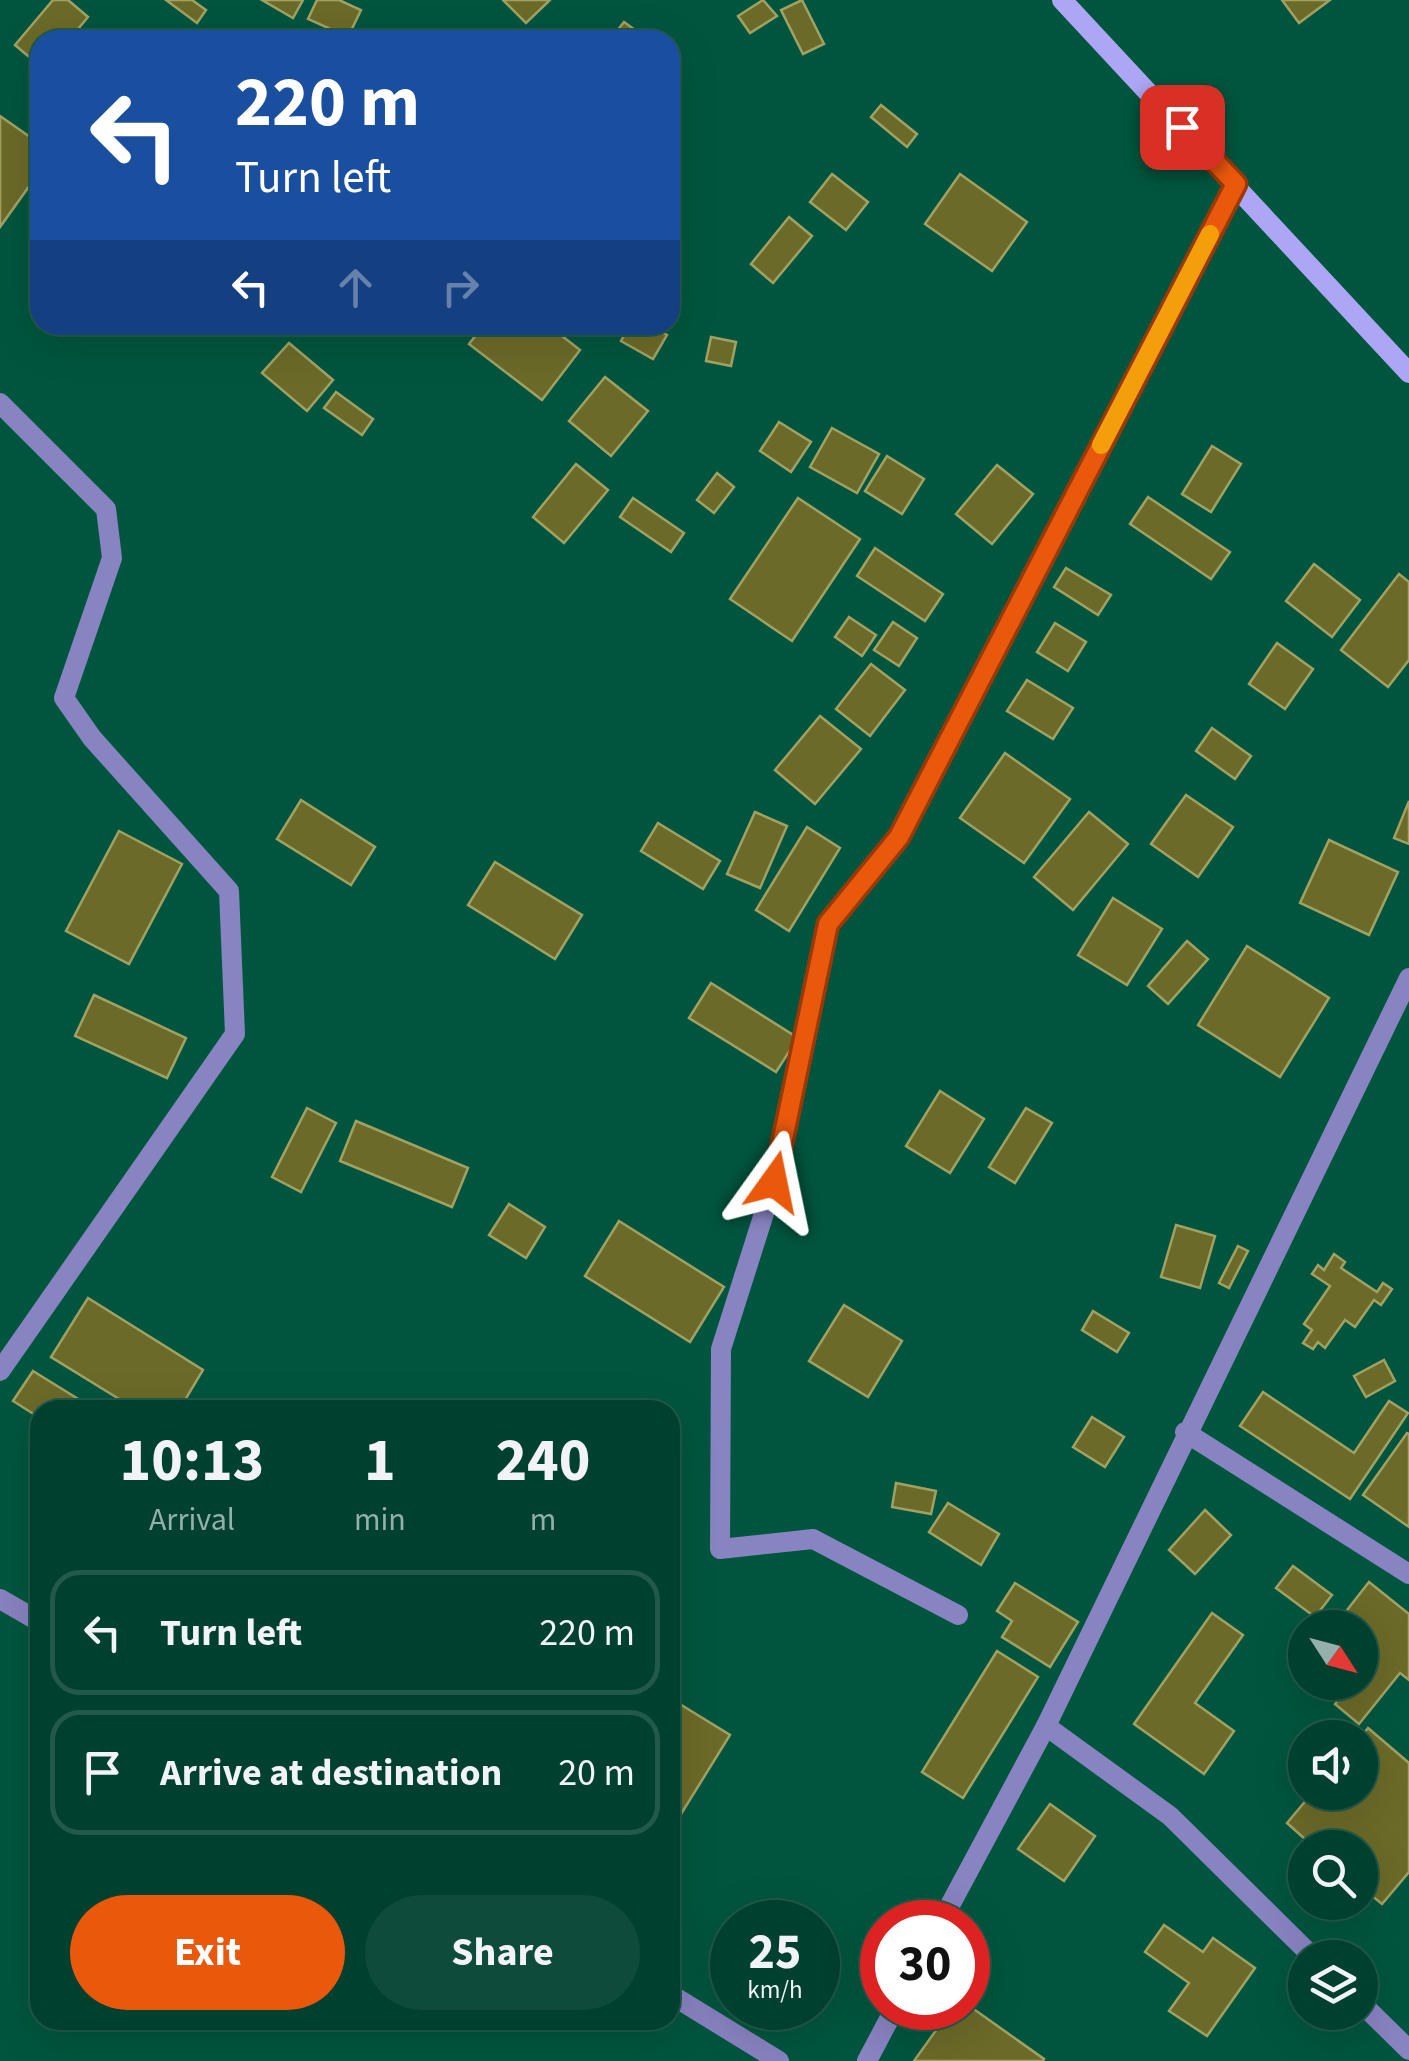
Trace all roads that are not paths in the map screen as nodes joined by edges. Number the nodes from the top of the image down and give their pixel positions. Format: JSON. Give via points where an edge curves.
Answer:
{"nodes":[{"id":1,"x":1062,"y":0,"type":"edge"},
{"id":2,"x":1236,"y":184,"type":"junction"},
{"id":3,"x":1409,"y":373,"type":"edge"},
{"id":4,"x":0,"y":402,"type":"edge"},
{"id":5,"x":1409,"y":978,"type":"edge"},
{"id":6,"x":0,"y":1371,"type":"edge"},
{"id":7,"x":1186,"y":1432,"type":"junction"},
{"id":8,"x":1409,"y":1574,"type":"edge"},
{"id":9,"x":0,"y":1599,"type":"edge"},
{"id":10,"x":958,"y":1614,"type":"dead end"},
{"id":11,"x":30,"y":1616,"type":"edge"},
{"id":12,"x":1046,"y":1726,"type":"junction"},
{"id":13,"x":953,"y":1900,"type":"edge"},
{"id":14,"x":1296,"y":1940,"type":"edge"},
{"id":15,"x":680,"y":2000,"type":"edge"},
{"id":16,"x":1378,"y":2020,"type":"edge"},
{"id":17,"x":884,"y":2030,"type":"edge"},
{"id":18,"x":1409,"y":2050,"type":"edge"},
{"id":19,"x":779,"y":2061,"type":"edge"},
{"id":20,"x":867,"y":2061,"type":"edge"}],
"edges":[{"from":1,"to":2,"type":"main road"},
{"from":2,"to":3,"type":"main road"},
{"from":2,"to":10,"type":"street","via":[[899,837],[828,924],[774,1182],[721,1349],[720,1550],[813,1539]]},
{"from":4,"to":6,"type":"street","via":[[106,508],[112,558],[64,698],[229,891],[235,1034]]},
{"from":5,"to":7,"type":"street"},
{"from":7,"to":8,"type":"street"},
{"from":7,"to":12,"type":"street"},
{"from":9,"to":11,"type":"street"},
{"from":12,"to":13,"type":"street"},
{"from":12,"to":14,"type":"street","via":[[1170,1816]]},
{"from":15,"to":19,"type":"street"},
{"from":16,"to":18,"type":"street"},
{"from":17,"to":20,"type":"street"}]}
